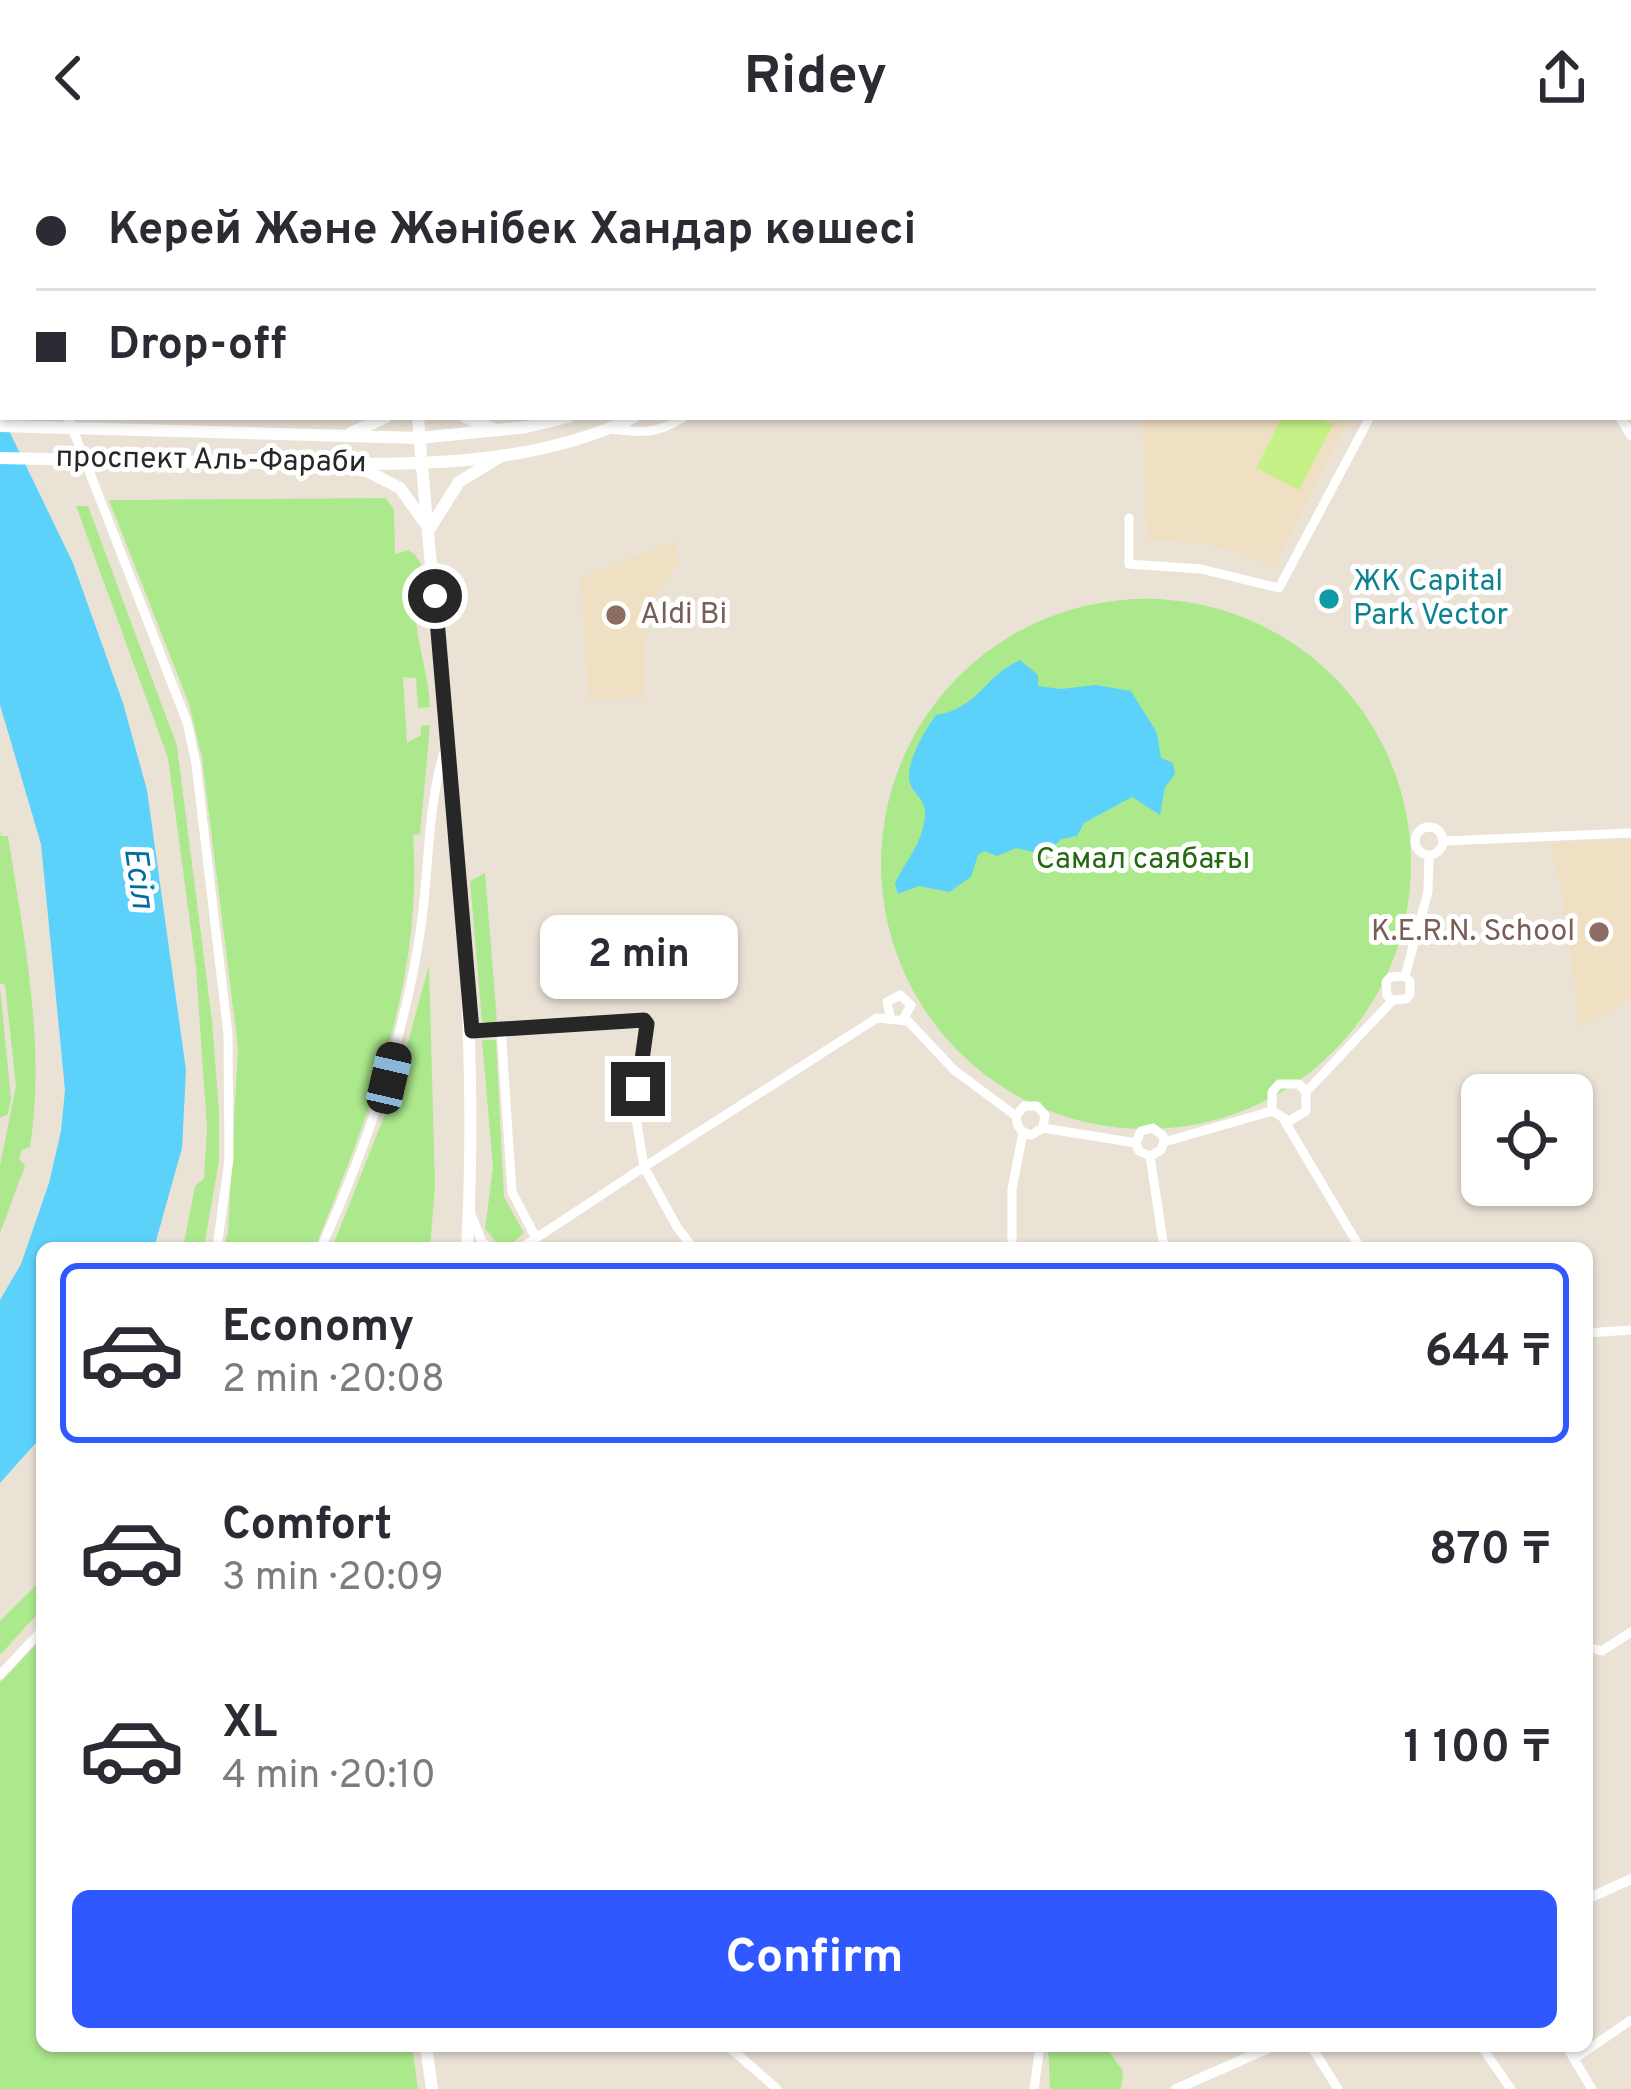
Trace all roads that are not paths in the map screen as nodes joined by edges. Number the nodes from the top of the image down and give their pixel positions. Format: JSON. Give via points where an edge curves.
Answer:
{"nodes":[{"id":1,"x":69,"y":420,"type":"edge"},
{"id":2,"x":379,"y":420,"type":"edge"},
{"id":3,"x":418,"y":420,"type":"edge"},
{"id":4,"x":473,"y":420,"type":"edge"},
{"id":5,"x":552,"y":420,"type":"edge"},
{"id":6,"x":628,"y":420,"type":"edge"},
{"id":7,"x":679,"y":420,"type":"edge"},
{"id":8,"x":1367,"y":420,"type":"edge"},
{"id":9,"x":0,"y":427,"type":"edge"},
{"id":10,"x":611,"y":429,"type":"junction"},
{"id":11,"x":499,"y":430,"type":"junction"},
{"id":12,"x":344,"y":435,"type":"junction"},
{"id":13,"x":419,"y":438,"type":"junction"},
{"id":14,"x":506,"y":453,"type":"junction"},
{"id":15,"x":0,"y":458,"type":"edge"},
{"id":16,"x":351,"y":463,"type":"junction"},
{"id":17,"x":421,"y":463,"type":"junction"},
{"id":18,"x":1129,"y":518,"type":"dead end"},
{"id":19,"x":429,"y":529,"type":"junction"},
{"id":20,"x":447,"y":743,"type":"junction"},
{"id":21,"x":1631,"y":833,"type":"edge"},
{"id":22,"x":1444,"y":841,"type":"junction"},
{"id":23,"x":1429,"y":855,"type":"junction"},
{"id":24,"x":1405,"y":976,"type":"junction"},
{"id":25,"x":1393,"y":1000,"type":"junction"},
{"id":26,"x":890,"y":1016,"type":"junction"},
{"id":27,"x":904,"y":1018,"type":"junction"},
{"id":28,"x":501,"y":1029,"type":"junction"},
{"id":29,"x":472,"y":1031,"type":"junction"},
{"id":30,"x":1306,"y":1092,"type":"junction"},
{"id":31,"x":1272,"y":1112,"type":"junction"},
{"id":32,"x":1016,"y":1116,"type":"junction"},
{"id":33,"x":1284,"y":1120,"type":"junction"},
{"id":34,"x":1043,"y":1128,"type":"junction"},
{"id":35,"x":1023,"y":1133,"type":"junction"},
{"id":36,"x":1165,"y":1142,"type":"junction"},
{"id":37,"x":1136,"y":1143,"type":"junction"},
{"id":38,"x":1150,"y":1156,"type":"junction"},
{"id":39,"x":644,"y":1167,"type":"junction"},
{"id":40,"x":469,"y":1210,"type":"junction"},
{"id":41,"x":536,"y":1238,"type":"junction"},
{"id":42,"x":218,"y":1242,"type":"edge"},
{"id":43,"x":324,"y":1242,"type":"edge"},
{"id":44,"x":467,"y":1242,"type":"edge"},
{"id":45,"x":482,"y":1242,"type":"edge"},
{"id":46,"x":530,"y":1242,"type":"edge"},
{"id":47,"x":688,"y":1242,"type":"edge"},
{"id":48,"x":1012,"y":1242,"type":"edge"},
{"id":49,"x":1163,"y":1242,"type":"edge"},
{"id":50,"x":1356,"y":1242,"type":"edge"},
{"id":51,"x":1631,"y":1330,"type":"edge"},
{"id":52,"x":1593,"y":1333,"type":"edge"},
{"id":53,"x":1631,"y":1632,"type":"edge"},
{"id":54,"x":36,"y":1636,"type":"edge"},
{"id":55,"x":1593,"y":1649,"type":"edge"},
{"id":56,"x":0,"y":1675,"type":"edge"},
{"id":57,"x":1631,"y":1879,"type":"edge"},
{"id":58,"x":1593,"y":1896,"type":"edge"},
{"id":59,"x":1631,"y":2020,"type":"edge"},
{"id":60,"x":1593,"y":2046,"type":"edge"},
{"id":61,"x":427,"y":2052,"type":"edge"},
{"id":62,"x":735,"y":2052,"type":"edge"},
{"id":63,"x":1039,"y":2052,"type":"edge"},
{"id":64,"x":1259,"y":2052,"type":"edge"},
{"id":65,"x":1315,"y":2052,"type":"edge"},
{"id":66,"x":1484,"y":2052,"type":"edge"},
{"id":67,"x":1570,"y":2052,"type":"edge"},
{"id":68,"x":1584,"y":2052,"type":"edge"},
{"id":69,"x":1574,"y":2059,"type":"junction"},
{"id":70,"x":1590,"y":2088,"type":"edge"},
{"id":71,"x":432,"y":2089,"type":"edge"},
{"id":72,"x":777,"y":2089,"type":"edge"},
{"id":73,"x":1034,"y":2089,"type":"edge"},
{"id":74,"x":1176,"y":2089,"type":"edge"},
{"id":75,"x":1338,"y":2089,"type":"edge"},
{"id":76,"x":1511,"y":2089,"type":"edge"}],
"edges":[{"from":1,"to":42,"type":"street","via":[[187,722],[196,764],[228,1034],[230,1159]]},
{"from":2,"to":12,"type":"main road"},
{"from":3,"to":13,"type":"main road"},
{"from":4,"to":11,"type":"main road"},
{"from":5,"to":11,"type":"main road","name":"проспект Аль-Фараби"},
{"from":6,"to":10,"type":"main road"},
{"from":7,"to":10,"type":"street","via":[[646,434]]},
{"from":8,"to":18,"type":"street","via":[[1279,588],[1201,569],[1129,564]]},
{"from":9,"to":12,"type":"main road","name":"проспект Аль-Фараби"},
{"from":10,"to":14,"type":"main road"},
{"from":11,"to":13,"type":"main road","name":"проспект Аль-Фараби"},
{"from":12,"to":13,"type":"main road","name":"проспект Аль-Фараби"},
{"from":13,"to":17,"type":"main road"},
{"from":14,"to":17,"type":"main road","name":"проспект Аль-Фараби"},
{"from":14,"to":19,"type":"main road","via":[[459,482]]},
{"from":15,"to":16,"type":"main road","name":"проспект Аль-Фараби"},
{"from":16,"to":17,"type":"main road","name":"проспект Аль-Фараби"},
{"from":16,"to":19,"type":"main road","via":[[400,488]]},
{"from":17,"to":19,"type":"main road"},
{"from":19,"to":20,"type":"main road"},
{"from":20,"to":29,"type":"main road"},
{"from":20,"to":43,"type":"street","via":[[389,1078]]},
{"from":21,"to":22,"type":"street"},
{"from":22,"to":23,"type":"street"},
{"from":22,"to":23,"type":"street","via":[[1432,827],[1418,832],[1416,846]]},
{"from":23,"to":24,"type":"street","via":[[1428,892]]},
{"from":24,"to":25,"type":"street","via":[[1410,994]]},
{"from":24,"to":25,"type":"street","via":[[1386,982]]},
{"from":25,"to":30,"type":"street"},
{"from":26,"to":27,"type":"street"},
{"from":26,"to":27,"type":"street","via":[[886,1002],[900,995],[910,1005]]},
{"from":26,"to":39,"type":"street"},
{"from":27,"to":32,"type":"street"},
{"from":28,"to":29,"type":"street"},
{"from":28,"to":39,"type":"street","via":[[644,1020],[636,1118]]},
{"from":28,"to":41,"type":"street","via":[[509,1177]]},
{"from":29,"to":40,"type":"main road"},
{"from":30,"to":31,"type":"street","via":[[1279,1084]]},
{"from":30,"to":33,"type":"street","via":[[1306,1112]]},
{"from":31,"to":33,"type":"street"},
{"from":31,"to":36,"type":"street"},
{"from":32,"to":34,"type":"street","via":[[1036,1106]]},
{"from":32,"to":35,"type":"street"},
{"from":33,"to":50,"type":"street"},
{"from":34,"to":35,"type":"street"},
{"from":34,"to":37,"type":"street"},
{"from":35,"to":48,"type":"street"},
{"from":36,"to":37,"type":"street","via":[[1153,1127]]},
{"from":36,"to":38,"type":"street"},
{"from":37,"to":38,"type":"street"},
{"from":38,"to":49,"type":"street"},
{"from":39,"to":41,"type":"street"},
{"from":39,"to":47,"type":"street"},
{"from":40,"to":44,"type":"main road"},
{"from":40,"to":45,"type":"street"},
{"from":41,"to":46,"type":"street"},
{"from":51,"to":52,"type":"street"},
{"from":53,"to":55,"type":"street"},
{"from":54,"to":56,"type":"street"},
{"from":57,"to":58,"type":"street"},
{"from":59,"to":60,"type":"street"},
{"from":61,"to":71,"type":"main road"},
{"from":62,"to":72,"type":"street"},
{"from":63,"to":73,"type":"street"},
{"from":64,"to":74,"type":"street"},
{"from":65,"to":75,"type":"street"},
{"from":66,"to":76,"type":"street"},
{"from":67,"to":69,"type":"street"},
{"from":68,"to":69,"type":"street"},
{"from":69,"to":70,"type":"street"}]}
